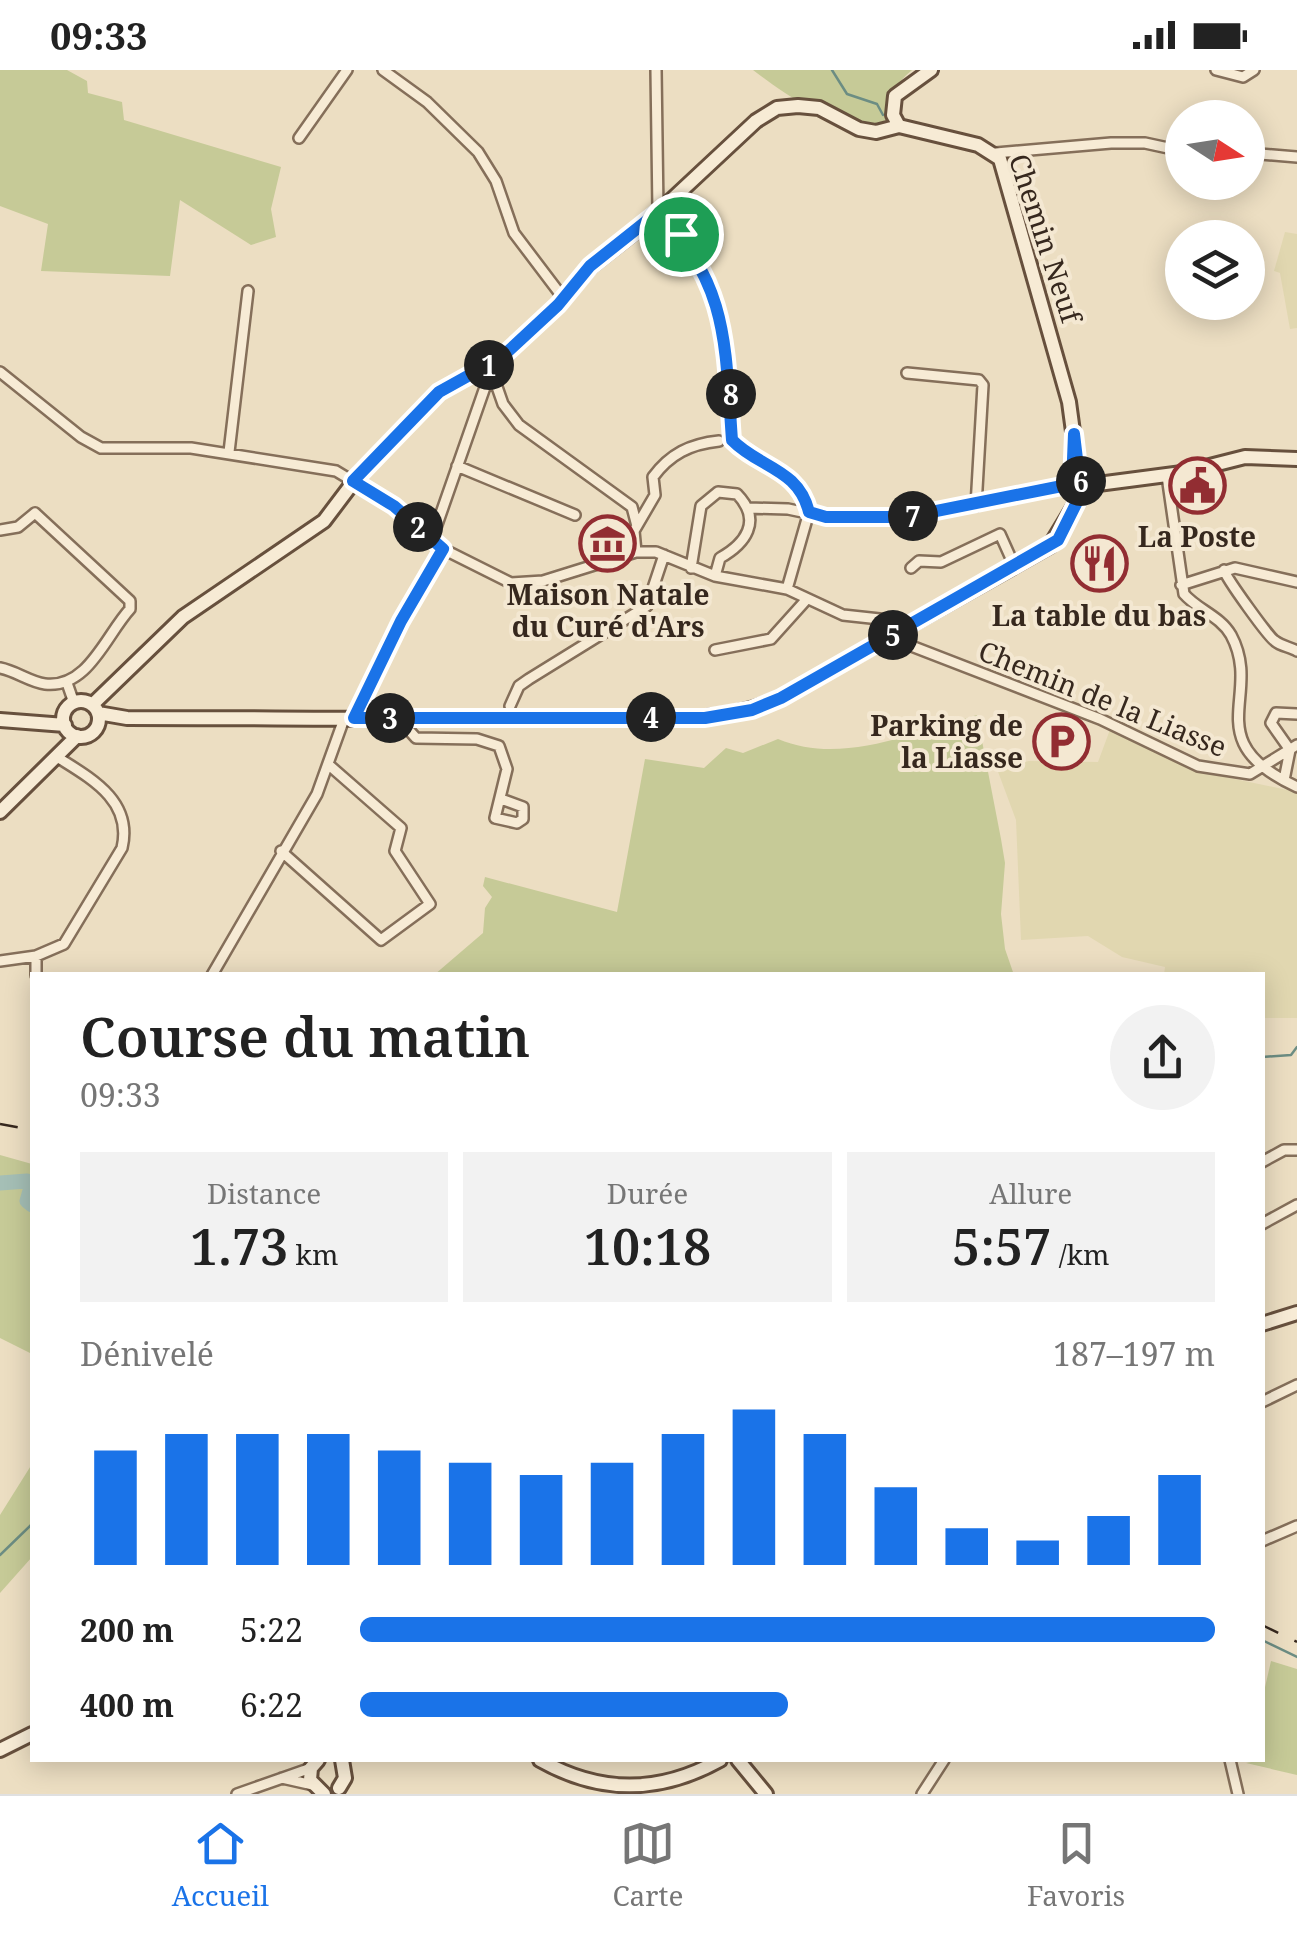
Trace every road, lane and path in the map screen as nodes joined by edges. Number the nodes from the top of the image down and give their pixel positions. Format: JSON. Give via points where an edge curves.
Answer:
{"nodes":[{"id":1,"x":348,"y":70,"type":"edge"},
{"id":2,"x":383,"y":70,"type":"edge"},
{"id":3,"x":656,"y":70,"type":"edge"},
{"id":4,"x":931,"y":70,"type":"edge"},
{"id":5,"x":1216,"y":70,"type":"edge"},
{"id":6,"x":1254,"y":70,"type":"edge"},
{"id":7,"x":899,"y":126,"type":"junction"},
{"id":8,"x":299,"y":138,"type":"dead end"},
{"id":9,"x":1165,"y":149,"type":"edge"},
{"id":10,"x":996,"y":153,"type":"junction"},
{"id":11,"x":1265,"y":154,"type":"edge"},
{"id":12,"x":1297,"y":157,"type":"edge"},
{"id":13,"x":658,"y":212,"type":"junction"},
{"id":14,"x":248,"y":292,"type":"dead end"},
{"id":15,"x":564,"y":299,"type":"junction"},
{"id":16,"x":490,"y":367,"type":"junction"},
{"id":17,"x":0,"y":372,"type":"edge"},
{"id":18,"x":907,"y":372,"type":"dead end"},
{"id":19,"x":719,"y":440,"type":"dead end"},
{"id":20,"x":229,"y":452,"type":"junction"},
{"id":21,"x":1297,"y":459,"type":"edge"},
{"id":22,"x":457,"y":466,"type":"junction"},
{"id":23,"x":1168,"y":476,"type":"junction"},
{"id":24,"x":353,"y":481,"type":"junction"},
{"id":25,"x":1081,"y":489,"type":"junction"},
{"id":26,"x":976,"y":506,"type":"junction"},
{"id":27,"x":748,"y":508,"type":"junction"},
{"id":28,"x":809,"y":512,"type":"junction"},
{"id":29,"x":574,"y":515,"type":"dead end"},
{"id":30,"x":637,"y":526,"type":"junction"},
{"id":31,"x":0,"y":530,"type":"edge"},
{"id":32,"x":432,"y":539,"type":"junction"},
{"id":33,"x":443,"y":549,"type":"junction"},
{"id":34,"x":636,"y":552,"type":"junction"},
{"id":35,"x":664,"y":555,"type":"junction"},
{"id":36,"x":1013,"y":563,"type":"dead end"},
{"id":37,"x":691,"y":568,"type":"junction"},
{"id":38,"x":911,"y":568,"type":"dead end"},
{"id":39,"x":1224,"y":570,"type":"junction"},
{"id":40,"x":715,"y":576,"type":"junction"},
{"id":41,"x":1297,"y":582,"type":"edge"},
{"id":42,"x":1180,"y":584,"type":"junction"},
{"id":43,"x":787,"y":590,"type":"junction"},
{"id":44,"x":807,"y":599,"type":"junction"},
{"id":45,"x":899,"y":632,"type":"junction"},
{"id":46,"x":714,"y":650,"type":"dead end"},
{"id":47,"x":1297,"y":651,"type":"edge"},
{"id":48,"x":0,"y":668,"type":"edge"},
{"id":49,"x":67,"y":683,"type":"junction"},
{"id":50,"x":510,"y":706,"type":"dead end"},
{"id":51,"x":96,"y":714,"type":"junction"},
{"id":52,"x":1297,"y":714,"type":"edge"},
{"id":53,"x":398,"y":718,"type":"junction"},
{"id":54,"x":349,"y":719,"type":"junction"},
{"id":55,"x":0,"y":720,"type":"edge"},
{"id":56,"x":70,"y":721,"type":"junction"},
{"id":57,"x":1293,"y":748,"type":"edge"},
{"id":58,"x":58,"y":756,"type":"junction"},
{"id":59,"x":329,"y":766,"type":"junction"},
{"id":60,"x":1260,"y":768,"type":"junction"},
{"id":61,"x":1284,"y":780,"type":"junction"},
{"id":62,"x":1297,"y":787,"type":"edge"},
{"id":63,"x":500,"y":800,"type":"dead end"},
{"id":64,"x":0,"y":812,"type":"edge"},
{"id":65,"x":281,"y":851,"type":"junction"},
{"id":66,"x":36,"y":956,"type":"junction"},
{"id":67,"x":0,"y":961,"type":"edge"},
{"id":68,"x":36,"y":972,"type":"edge"},
{"id":69,"x":214,"y":972,"type":"edge"},
{"id":70,"x":1297,"y":1150,"type":"edge"},
{"id":71,"x":1265,"y":1160,"type":"edge"},
{"id":72,"x":1297,"y":1205,"type":"edge"},
{"id":73,"x":1265,"y":1222,"type":"edge"},
{"id":74,"x":1297,"y":1313,"type":"edge"},
{"id":75,"x":1265,"y":1323,"type":"edge"},
{"id":76,"x":1297,"y":1384,"type":"edge"},
{"id":77,"x":1265,"y":1400,"type":"edge"},
{"id":78,"x":1297,"y":1526,"type":"edge"},
{"id":79,"x":1265,"y":1539,"type":"edge"},
{"id":80,"x":30,"y":1735,"type":"edge"},
{"id":81,"x":0,"y":1750,"type":"edge"},
{"id":82,"x":341,"y":1762,"type":"edge"},
{"id":83,"x":544,"y":1762,"type":"edge"},
{"id":84,"x":716,"y":1762,"type":"edge"},
{"id":85,"x":740,"y":1762,"type":"edge"},
{"id":86,"x":943,"y":1762,"type":"edge"},
{"id":87,"x":1230,"y":1762,"type":"edge"},
{"id":88,"x":314,"y":1764,"type":"edge"},
{"id":89,"x":274,"y":1777,"type":"junction"},
{"id":90,"x":320,"y":1790,"type":"edge"},
{"id":91,"x":340,"y":1791,"type":"edge"},
{"id":92,"x":237,"y":1794,"type":"edge"},
{"id":93,"x":766,"y":1794,"type":"edge"},
{"id":94,"x":922,"y":1794,"type":"edge"},
{"id":95,"x":1238,"y":1794,"type":"edge"}],
"edges":[{"from":1,"to":8,"type":"street"},
{"from":2,"to":15,"type":"street","via":[[478,152],[514,233]]},
{"from":3,"to":13,"type":"street"},
{"from":4,"to":7,"type":"street","via":[[895,96]]},
{"from":5,"to":6,"type":"street","via":[[1246,76]]},
{"from":7,"to":10,"type":"street","name":"Chemin Neuf"},
{"from":7,"to":13,"type":"street","name":"Chemin Neuf","via":[[876,132],[819,108],[778,108]]},
{"from":9,"to":10,"type":"street","via":[[1112,142]]},
{"from":10,"to":25,"type":"street","name":"Chemin Neuf","via":[[1038,286]]},
{"from":11,"to":12,"type":"street"},
{"from":13,"to":15,"type":"street","name":"Chemin Neuf","via":[[590,266]]},
{"from":13,"to":28,"type":"street","via":[[681,234],[724,326],[732,440],[788,474]]},
{"from":14,"to":20,"type":"street"},
{"from":15,"to":16,"type":"street","name":"Chemin Neuf"},
{"from":16,"to":22,"type":"street"},
{"from":16,"to":24,"type":"street","name":"Chemin Neuf","via":[[439,392]]},
{"from":16,"to":30,"type":"street","via":[[519,425],[632,507]]},
{"from":17,"to":20,"type":"street","via":[[101,448]]},
{"from":18,"to":26,"type":"street","via":[[983,385]]},
{"from":19,"to":30,"type":"street","via":[[667,458],[652,477],[655,494]]},
{"from":20,"to":24,"type":"street","via":[[321,466]]},
{"from":21,"to":23,"type":"street","via":[[1245,457]]},
{"from":22,"to":29,"type":"street"},
{"from":22,"to":32,"type":"street"},
{"from":23,"to":25,"type":"street"},
{"from":23,"to":42,"type":"street"},
{"from":24,"to":32,"type":"street"},
{"from":24,"to":51,"type":"street","name":"Chemin Neuf","via":[[324,521],[184,617]]},
{"from":25,"to":26,"type":"street"},
{"from":25,"to":45,"type":"street","via":[[1050,546]]},
{"from":26,"to":28,"type":"street","via":[[880,519]]},
{"from":27,"to":28,"type":"street"},
{"from":27,"to":37,"type":"street","via":[[738,494],[718,492],[706,499]]},
{"from":27,"to":40,"type":"street","via":[[743,541],[720,558]]},
{"from":28,"to":43,"type":"street"},
{"from":30,"to":34,"type":"street"},
{"from":31,"to":49,"type":"street","via":[[36,513],[130,601],[86,669]]},
{"from":32,"to":33,"type":"street"},
{"from":33,"to":34,"type":"street","via":[[523,584]]},
{"from":33,"to":54,"type":"street"},
{"from":34,"to":35,"type":"street","name":"Chemin de la Liasse"},
{"from":35,"to":37,"type":"street","name":"Chemin de la Liasse"},
{"from":35,"to":50,"type":"street","via":[[649,603],[519,686]]},
{"from":36,"to":38,"type":"street","via":[[1000,534]]},
{"from":37,"to":40,"type":"street","name":"Chemin de la Liasse"},
{"from":39,"to":41,"type":"street"},
{"from":39,"to":42,"type":"street"},
{"from":39,"to":47,"type":"street","via":[[1270,639]]},
{"from":40,"to":43,"type":"street","name":"Chemin de la Liasse"},
{"from":42,"to":60,"type":"street","via":[[1186,598],[1231,635],[1239,728]]},
{"from":43,"to":44,"type":"street","name":"Chemin de la Liasse"},
{"from":44,"to":45,"type":"street","name":"Chemin de la Liasse","via":[[843,615],[889,620]]},
{"from":44,"to":46,"type":"street","via":[[771,638]]},
{"from":45,"to":53,"type":"street","via":[[731,718]]},
{"from":45,"to":60,"type":"street","name":"Chemin de la Liasse","via":[[901,642],[1116,725],[1198,766],[1246,775]]},
{"from":48,"to":49,"type":"street","via":[[40,684]]},
{"from":49,"to":56,"type":"street"},
{"from":51,"to":54,"type":"street"},
{"from":51,"to":56,"type":"street"},
{"from":51,"to":56,"type":"street","via":[[88,735]]},
{"from":52,"to":57,"type":"street","via":[[1276,714],[1270,723]]},
{"from":53,"to":54,"type":"street"},
{"from":53,"to":63,"type":"street","via":[[416,738],[499,746],[507,768]]},
{"from":54,"to":59,"type":"street"},
{"from":55,"to":56,"type":"street"},
{"from":56,"to":58,"type":"street"},
{"from":57,"to":60,"type":"street"},
{"from":57,"to":61,"type":"street"},
{"from":58,"to":64,"type":"street"},
{"from":58,"to":66,"type":"street","via":[[112,796],[126,833],[64,944]]},
{"from":59,"to":65,"type":"street"},
{"from":59,"to":65,"type":"street","via":[[400,828],[395,851],[430,904],[381,940]]},
{"from":60,"to":61,"type":"street","name":"Chemin de la Liasse"},
{"from":61,"to":62,"type":"street","name":"Chemin de la Liasse"},
{"from":65,"to":69,"type":"street"},
{"from":66,"to":67,"type":"street"},
{"from":66,"to":68,"type":"street"},
{"from":70,"to":71,"type":"street"},
{"from":72,"to":73,"type":"street"},
{"from":74,"to":75,"type":"street"},
{"from":76,"to":77,"type":"street"},
{"from":78,"to":79,"type":"street"},
{"from":80,"to":81,"type":"street"},
{"from":82,"to":91,"type":"street"},
{"from":83,"to":84,"type":"street","via":[[586,1783],[633,1789],[685,1779]]},
{"from":85,"to":93,"type":"street"},
{"from":86,"to":94,"type":"street"},
{"from":87,"to":95,"type":"street"},
{"from":88,"to":89,"type":"street"},
{"from":88,"to":90,"type":"street"},
{"from":89,"to":90,"type":"street"},
{"from":89,"to":92,"type":"street"},
{"from":90,"to":91,"type":"street"}]}
